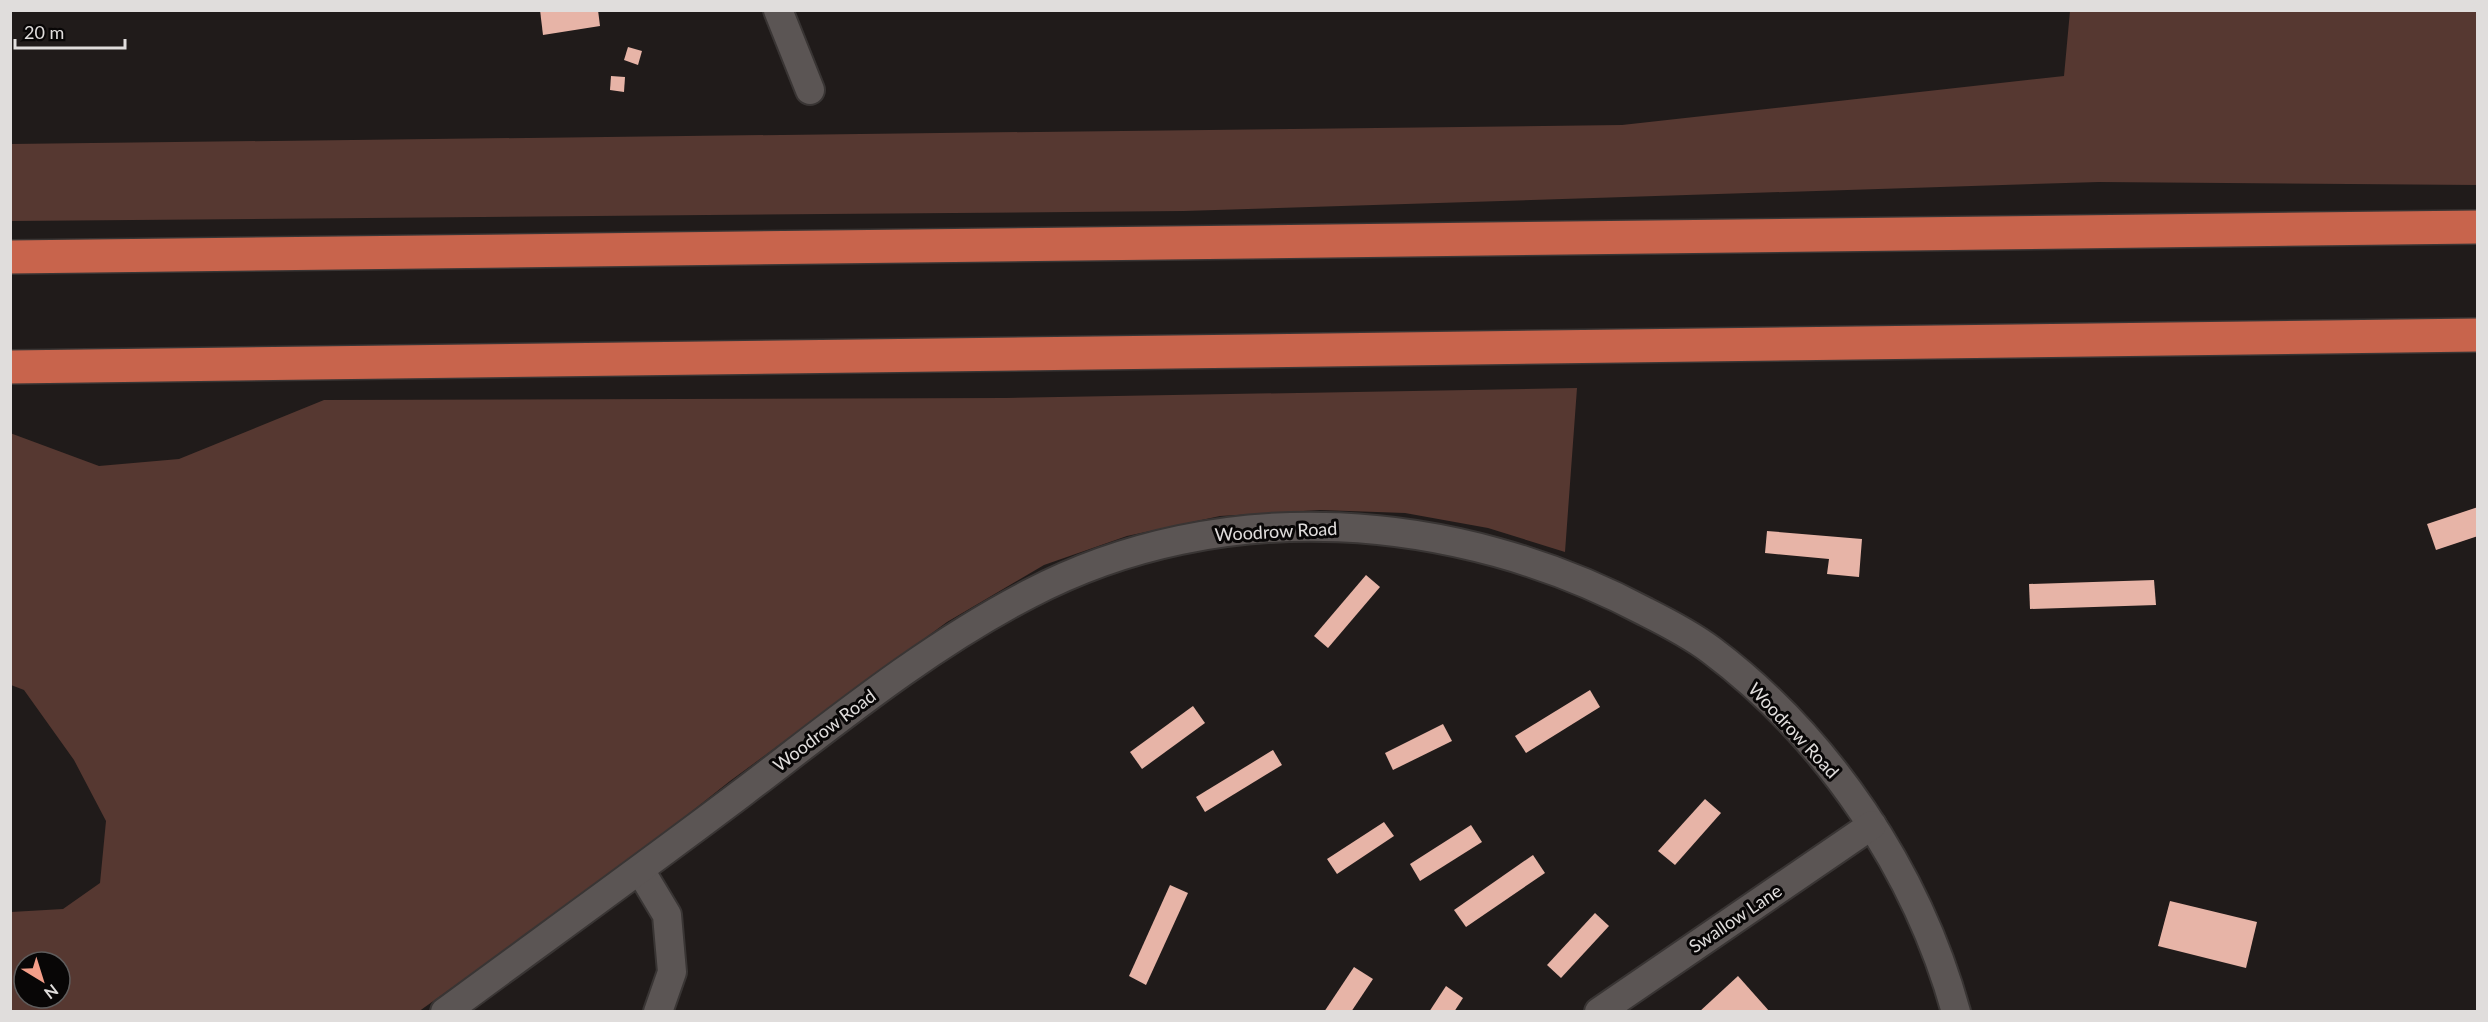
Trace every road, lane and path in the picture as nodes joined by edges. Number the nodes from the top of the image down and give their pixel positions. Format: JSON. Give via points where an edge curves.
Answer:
{"nodes":[{"id":1,"x":778,"y":10,"type":"edge"},
{"id":2,"x":810,"y":90,"type":"dead end"},
{"id":3,"x":2478,"y":227,"type":"edge"},
{"id":4,"x":10,"y":257,"type":"edge"},
{"id":5,"x":2478,"y":335,"type":"edge"},
{"id":6,"x":10,"y":367,"type":"edge"},
{"id":7,"x":1872,"y":825,"type":"junction"},
{"id":8,"x":640,"y":870,"type":"junction"},
{"id":9,"x":445,"y":1011,"type":"edge"},
{"id":10,"x":658,"y":1011,"type":"edge"},
{"id":11,"x":1599,"y":1011,"type":"edge"},
{"id":12,"x":1956,"y":1011,"type":"edge"}],
"edges":[{"from":1,"to":2,"type":"street"},
{"from":3,"to":4,"type":"highway"},
{"from":5,"to":6,"type":"highway"},
{"from":7,"to":8,"type":"street","name":"Woodrow Road","via":[[1827,764],[1764,694],[1708,648],[1633,605],[1516,555],[1470,544],[1412,534],[1301,526],[1246,529],[1138,549],[1033,592],[936,648]]},
{"from":7,"to":11,"type":"street","name":"Swallow Lane"},
{"from":7,"to":12,"type":"street","name":"Woodrow Road","via":[[1937,951]]},
{"from":8,"to":9,"type":"street","name":"Woodrow Road"},
{"from":8,"to":10,"type":"street","via":[[668,915],[672,972]]}]}
